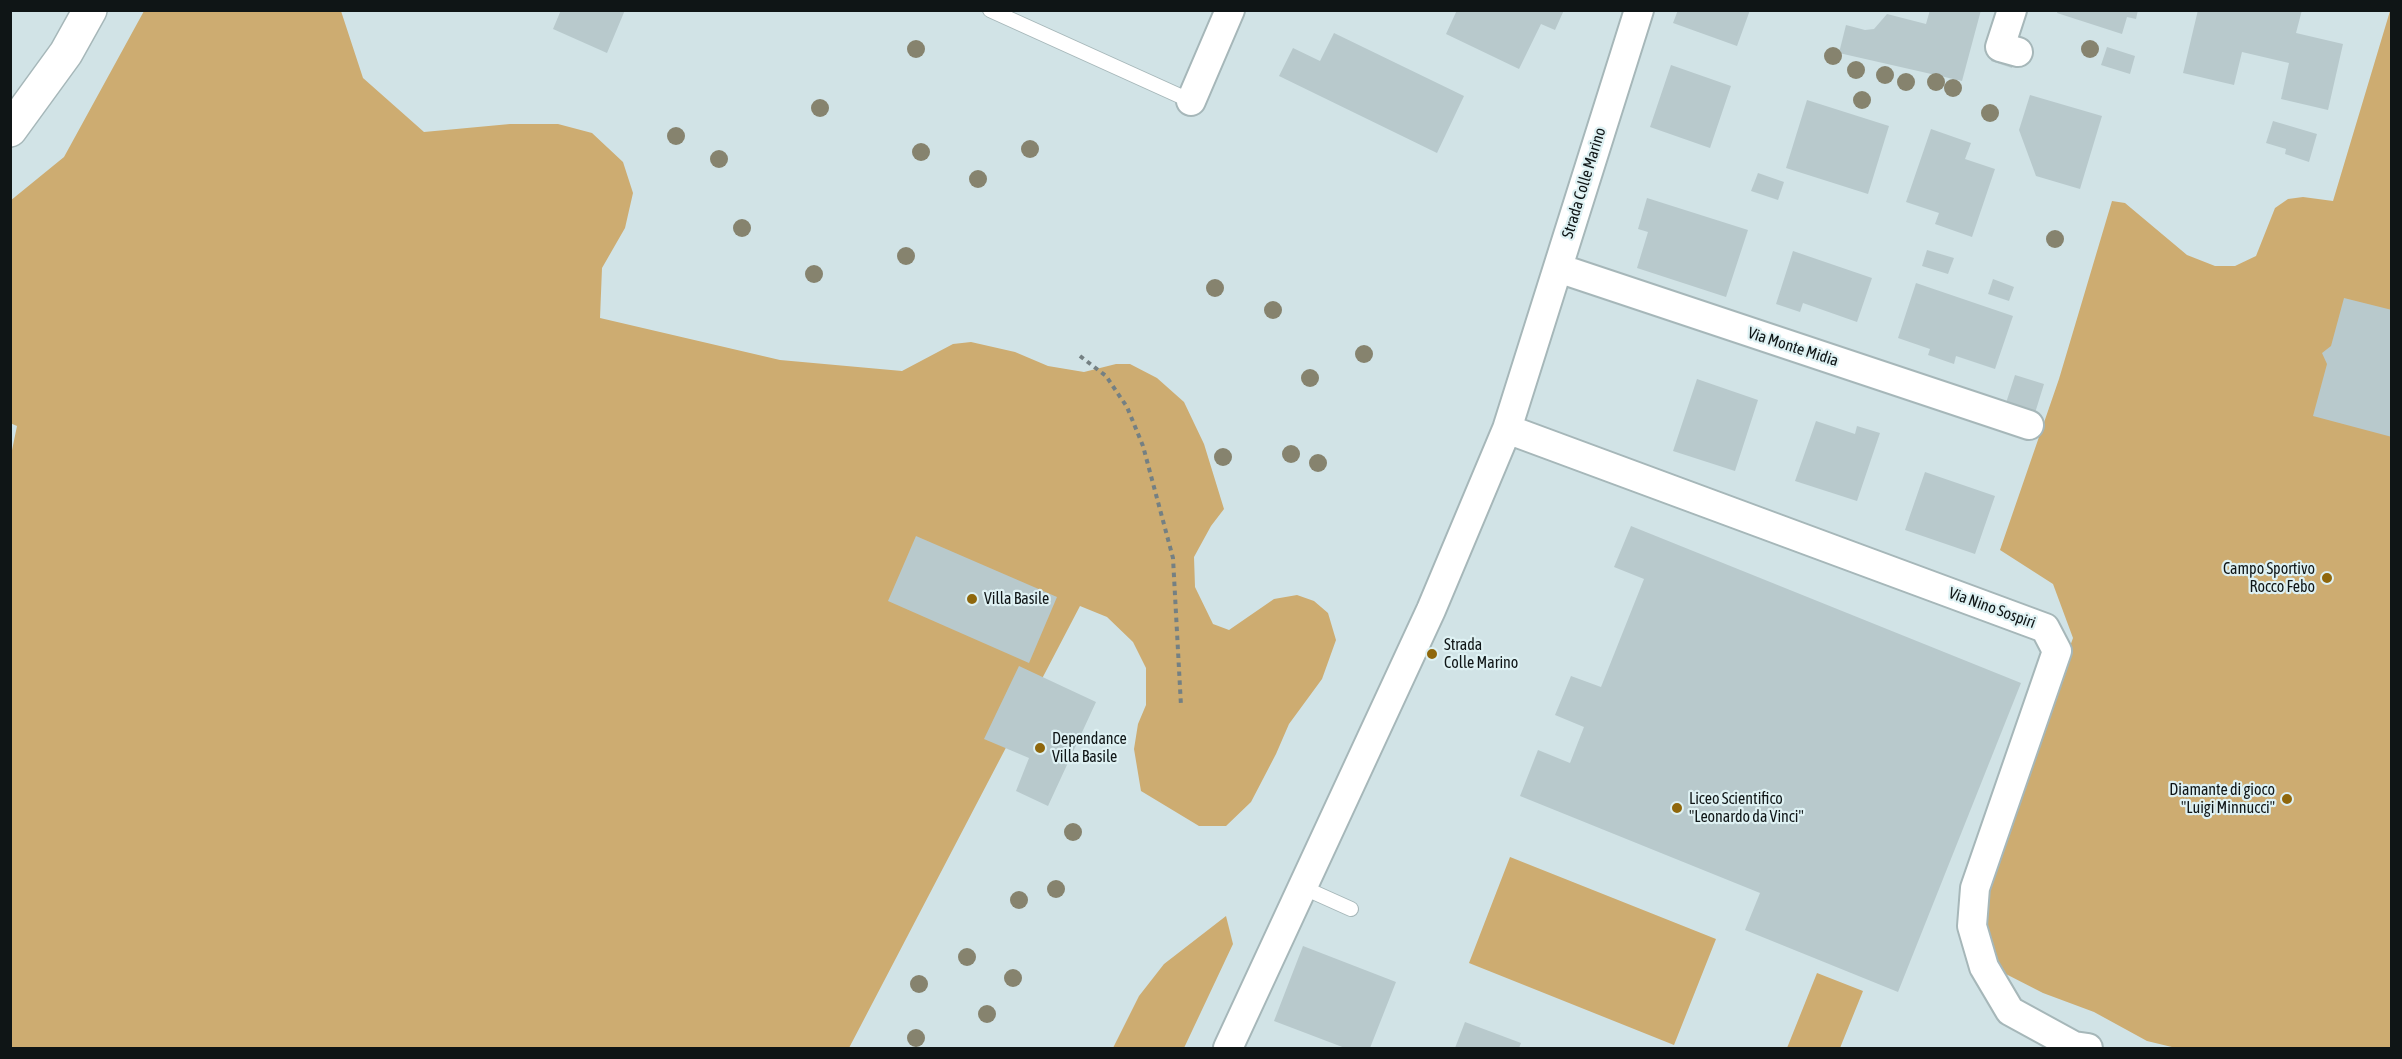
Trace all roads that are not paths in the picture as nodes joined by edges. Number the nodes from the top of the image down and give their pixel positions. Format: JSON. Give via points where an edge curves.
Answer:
{"nodes":[{"id":1,"x":90,"y":10,"type":"edge"},
{"id":2,"x":990,"y":10,"type":"edge"},
{"id":3,"x":1230,"y":10,"type":"edge"},
{"id":4,"x":1639,"y":10,"type":"edge"},
{"id":5,"x":2012,"y":10,"type":"edge"},
{"id":6,"x":2018,"y":52,"type":"dead end"},
{"id":7,"x":1191,"y":101,"type":"joint"},
{"id":8,"x":10,"y":130,"type":"edge"},
{"id":9,"x":1558,"y":268,"type":"junction"},
{"id":10,"x":2029,"y":425,"type":"dead end"},
{"id":11,"x":1507,"y":429,"type":"junction"},
{"id":12,"x":1302,"y":887,"type":"junction"},
{"id":13,"x":1351,"y":909,"type":"dead end"},
{"id":14,"x":1228,"y":1048,"type":"edge"},
{"id":15,"x":2088,"y":1048,"type":"edge"}],
"edges":[{"from":1,"to":8,"type":"street","via":[[66,53]]},
{"from":2,"to":7,"type":"lane"},
{"from":3,"to":7,"type":"street"},
{"from":4,"to":9,"type":"street","name":"Strada Colle Marino"},
{"from":5,"to":6,"type":"street","via":[[2000,47]]},
{"from":9,"to":10,"type":"street","name":"Via Monte Midia"},
{"from":9,"to":11,"type":"street","name":"Strada Colle Marino"},
{"from":11,"to":12,"type":"street","name":"Strada Colle Marino","via":[[1431,610]]},
{"from":11,"to":15,"type":"street","name":"Via Nino Sospiri","via":[[2045,628],[2058,651],[1975,888],[1972,926],[1984,967],[2010,1011],[2074,1046]]},
{"from":12,"to":13,"type":"lane"},
{"from":12,"to":14,"type":"street","name":"Strada Colle Marino"}]}
